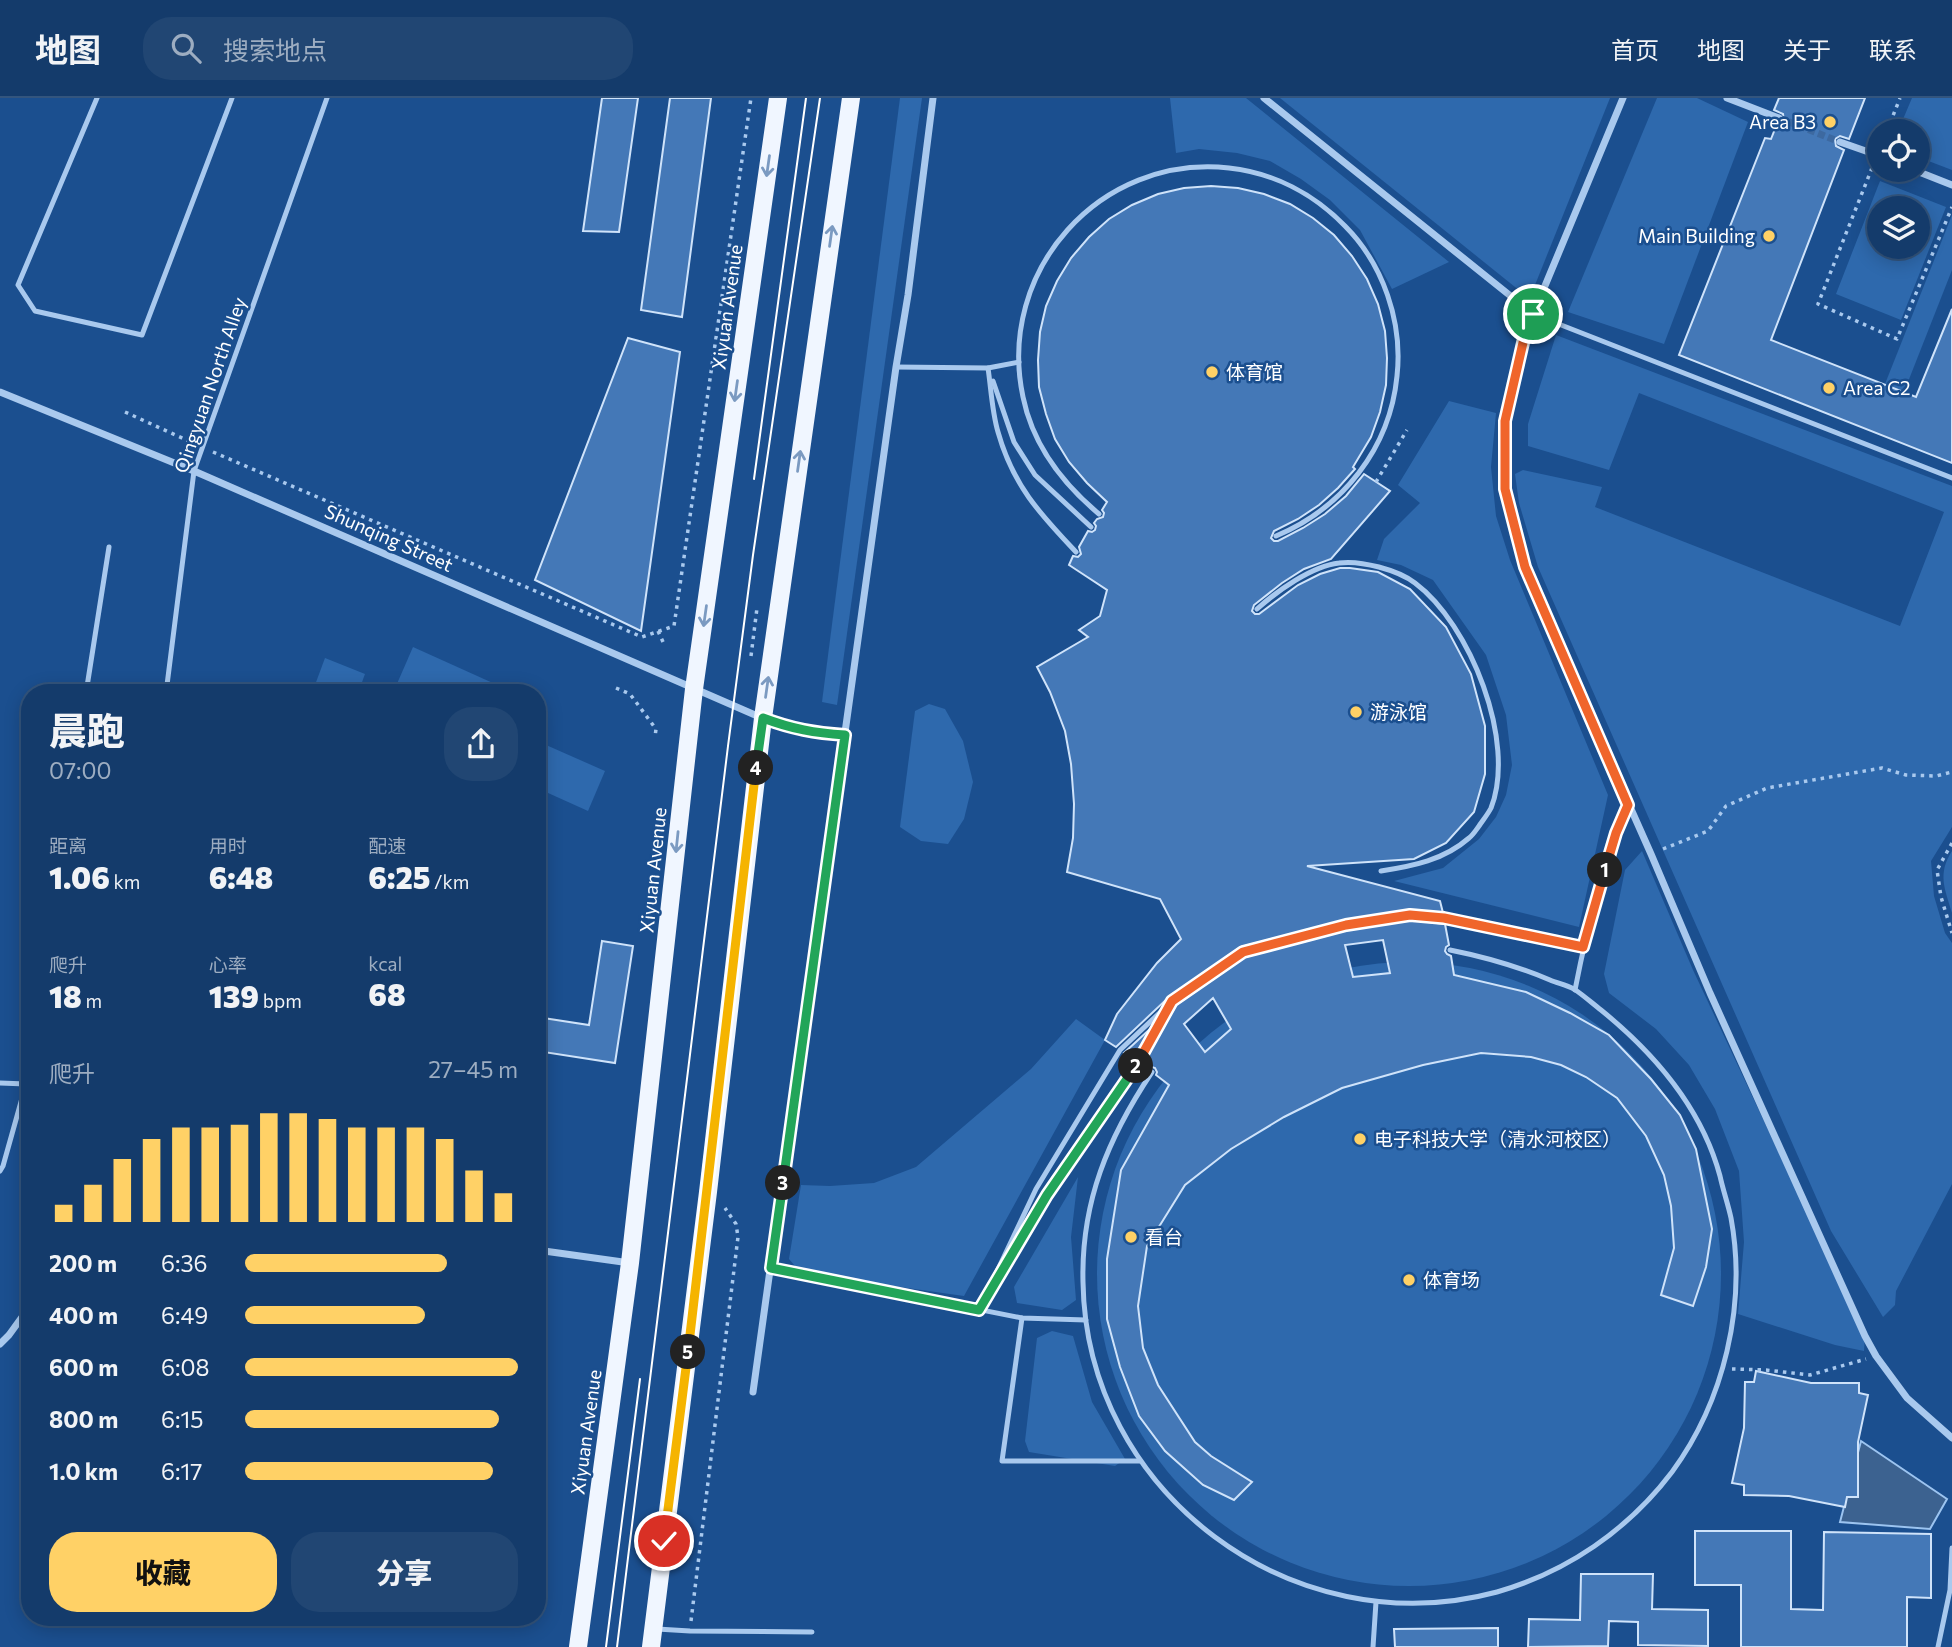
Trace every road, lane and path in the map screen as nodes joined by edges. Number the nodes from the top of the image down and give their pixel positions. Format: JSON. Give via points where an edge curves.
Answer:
{"nodes":[{"id":1,"x":97,"y":98,"type":"edge"},
{"id":2,"x":232,"y":98,"type":"edge"},
{"id":3,"x":327,"y":98,"type":"edge"},
{"id":4,"x":751,"y":98,"type":"edge"},
{"id":5,"x":778,"y":98,"type":"edge"},
{"id":6,"x":851,"y":98,"type":"edge"},
{"id":7,"x":933,"y":98,"type":"edge"},
{"id":8,"x":1264,"y":98,"type":"edge"},
{"id":9,"x":1623,"y":98,"type":"edge"},
{"id":10,"x":1727,"y":98,"type":"edge"},
{"id":11,"x":1900,"y":98,"type":"edge"},
{"id":12,"x":1779,"y":118,"type":"tunnel mouth"},
{"id":13,"x":1892,"y":119,"type":"edge"},
{"id":14,"x":1840,"y":142,"type":"tunnel mouth"},
{"id":15,"x":1867,"y":152,"type":"edge"},
{"id":16,"x":1930,"y":176,"type":"edge"},
{"id":17,"x":1867,"y":182,"type":"edge"},
{"id":18,"x":1952,"y":184,"type":"edge"},
{"id":19,"x":1952,"y":207,"type":"edge"},
{"id":20,"x":1533,"y":314,"type":"junction"},
{"id":21,"x":1019,"y":362,"type":"junction"},
{"id":22,"x":896,"y":367,"type":"junction"},
{"id":23,"x":988,"y":368,"type":"junction"},
{"id":24,"x":0,"y":392,"type":"edge"},
{"id":25,"x":125,"y":412,"type":"dead end"},
{"id":26,"x":1407,"y":430,"type":"dead end"},
{"id":27,"x":202,"y":447,"type":"junction"},
{"id":28,"x":194,"y":471,"type":"junction"},
{"id":29,"x":1952,"y":478,"type":"edge"},
{"id":30,"x":1376,"y":482,"type":"dead end"},
{"id":31,"x":1100,"y":514,"type":"dead end"},
{"id":32,"x":1091,"y":527,"type":"dead end"},
{"id":33,"x":1276,"y":536,"type":"dead end"},
{"id":34,"x":109,"y":547,"type":"dead end"},
{"id":35,"x":1076,"y":552,"type":"dead end"},
{"id":36,"x":757,"y":608,"type":"dead end"},
{"id":37,"x":1257,"y":609,"type":"dead end"},
{"id":38,"x":658,"y":631,"type":"junction"},
{"id":39,"x":664,"y":644,"type":"dead end"},
{"id":40,"x":751,"y":656,"type":"dead end"},
{"id":41,"x":87,"y":684,"type":"edge"},
{"id":42,"x":167,"y":684,"type":"edge"},
{"id":43,"x":616,"y":688,"type":"dead end"},
{"id":44,"x":694,"y":689,"type":"junction"},
{"id":45,"x":763,"y":718,"type":"junction"},
{"id":46,"x":845,"y":735,"type":"junction"},
{"id":47,"x":655,"y":737,"type":"dead end"},
{"id":48,"x":1952,"y":772,"type":"edge"},
{"id":49,"x":1628,"y":805,"type":"junction"},
{"id":50,"x":1952,"y":843,"type":"edge"},
{"id":51,"x":1651,"y":854,"type":"junction"},
{"id":52,"x":1381,"y":871,"type":"dead end"},
{"id":53,"x":1952,"y":933,"type":"edge"},
{"id":54,"x":1583,"y":947,"type":"junction"},
{"id":55,"x":1450,"y":950,"type":"dead end"},
{"id":56,"x":1575,"y":990,"type":"junction"},
{"id":57,"x":1172,"y":1001,"type":"junction"},
{"id":58,"x":1152,"y":1072,"type":"dead end"},
{"id":59,"x":0,"y":1083,"type":"edge"},
{"id":60,"x":21,"y":1084,"type":"edge"},
{"id":61,"x":21,"y":1103,"type":"edge"},
{"id":62,"x":0,"y":1171,"type":"edge"},
{"id":63,"x":708,"y":1192,"type":"junction"},
{"id":64,"x":546,"y":1251,"type":"edge"},
{"id":65,"x":630,"y":1263,"type":"junction"},
{"id":66,"x":771,"y":1268,"type":"junction"},
{"id":67,"x":979,"y":1310,"type":"junction"},
{"id":68,"x":21,"y":1318,"type":"edge"},
{"id":69,"x":1022,"y":1318,"type":"junction"},
{"id":70,"x":1086,"y":1320,"type":"junction"},
{"id":71,"x":0,"y":1344,"type":"edge"},
{"id":72,"x":1876,"y":1356,"type":"junction"},
{"id":73,"x":1723,"y":1368,"type":"junction"},
{"id":74,"x":753,"y":1392,"type":"dead end"},
{"id":75,"x":1952,"y":1438,"type":"edge"},
{"id":76,"x":1140,"y":1461,"type":"junction"},
{"id":77,"x":1952,"y":1548,"type":"edge"},
{"id":78,"x":1376,"y":1602,"type":"junction"},
{"id":79,"x":654,"y":1628,"type":"junction"},
{"id":80,"x":690,"y":1631,"type":"junction"},
{"id":81,"x":812,"y":1632,"type":"dead end"},
{"id":82,"x":578,"y":1647,"type":"edge"},
{"id":83,"x":651,"y":1647,"type":"edge"},
{"id":84,"x":1373,"y":1647,"type":"edge"},
{"id":85,"x":1938,"y":1647,"type":"edge"}],
"edges":[{"from":1,"to":2,"type":"lane","via":[[18,285],[35,311],[142,335]]},
{"from":3,"to":27,"type":"lane","name":"Qingyuan North Alley"},
{"from":4,"to":38,"type":"path","via":[[674,626]]},
{"from":5,"to":44,"type":"main road","name":"Xiyuan Avenue","one_way":true},
{"from":45,"to":6,"type":"main road","one_way":true},
{"from":7,"to":22,"type":"street"},
{"from":8,"to":20,"type":"street"},
{"from":9,"to":20,"type":"street"},
{"from":10,"to":12,"type":"street"},
{"from":11,"to":13,"type":"path"},
{"from":14,"to":15,"type":"street"},
{"from":16,"to":18,"type":"street"},
{"from":17,"to":19,"type":"path","via":[[1818,304],[1897,339]]},
{"from":20,"to":29,"type":"lane"},
{"from":20,"to":49,"type":"street","via":[[1505,421],[1505,489],[1525,567]]},
{"from":21,"to":23,"type":"lane"},
{"from":21,"to":31,"type":"lane","via":[[1023,397],[1041,447],[1066,483]]},
{"from":21,"to":33,"type":"lane","via":[[1028,298],[1047,256],[1067,229],[1112,192],[1153,175],[1206,167],[1259,174],[1299,190],[1335,215],[1375,266],[1391,306],[1398,367],[1389,419],[1365,466],[1329,505],[1290,533]]},
{"from":22,"to":23,"type":"lane"},
{"from":22,"to":46,"type":"street"},
{"from":23,"to":32,"type":"lane","via":[[1014,442],[1035,475]]},
{"from":23,"to":35,"type":"lane","via":[[997,429],[1013,474],[1042,517]]},
{"from":24,"to":28,"type":"street","name":"Shunqing Street"},
{"from":25,"to":27,"type":"path"},
{"from":26,"to":30,"type":"path"},
{"from":27,"to":28,"type":"lane","name":"Qingyuan North Alley"},
{"from":27,"to":38,"type":"path","via":[[642,637]]},
{"from":28,"to":42,"type":"lane","name":"Qingyuan North Alley"},
{"from":28,"to":44,"type":"street","name":"Shunqing Street"},
{"from":34,"to":41,"type":"lane"},
{"from":36,"to":40,"type":"path"},
{"from":37,"to":52,"type":"lane","via":[[1305,573],[1339,563],[1391,570],[1415,583],[1446,614],[1480,674],[1498,748],[1490,809],[1471,838],[1442,856]]},
{"from":38,"to":39,"type":"path"},
{"from":43,"to":47,"type":"path","via":[[630,694],[656,729]]},
{"from":44,"to":45,"type":"street","name":"Shunqing Street"},
{"from":44,"to":65,"type":"main road","name":"Xiyuan Avenue","one_way":true},
{"from":45,"to":46,"type":"lane","via":[[791,729]]},
{"from":45,"to":63,"type":"main road"},
{"from":46,"to":66,"type":"street"},
{"from":48,"to":51,"type":"path","via":[[1906,775],[1882,768],[1767,788],[1726,806],[1708,831]]},
{"from":49,"to":51,"type":"street"},
{"from":49,"to":54,"type":"lane"},
{"from":50,"to":53,"type":"path","via":[[1937,870]]},
{"from":51,"to":72,"type":"street"},
{"from":54,"to":56,"type":"lane"},
{"from":54,"to":57,"type":"lane","via":[[1410,915],[1346,925],[1243,952]]},
{"from":55,"to":56,"type":"lane","via":[[1516,966]]},
{"from":56,"to":73,"type":"lane","via":[[1626,1031],[1664,1070],[1695,1116],[1717,1166],[1731,1219],[1736,1273]]},
{"from":57,"to":67,"type":"lane","via":[[1138,1063],[1047,1195]]},
{"from":57,"to":67,"type":"lane","via":[[1120,1050],[1036,1189]]},
{"from":58,"to":70,"type":"lane","via":[[1112,1138],[1089,1209],[1084,1245]]},
{"from":59,"to":60,"type":"lane"},
{"from":61,"to":62,"type":"lane"},
{"from":63,"to":79,"type":"main road"},
{"from":63,"to":80,"type":"path","via":[[736,1224],[738,1237]]},
{"from":64,"to":65,"type":"street"},
{"from":65,"to":82,"type":"main road","name":"Xiyuan Avenue"},
{"from":66,"to":67,"type":"lane"},
{"from":66,"to":74,"type":"street"},
{"from":67,"to":69,"type":"lane"},
{"from":68,"to":71,"type":"street"},
{"from":69,"to":70,"type":"lane"},
{"from":69,"to":76,"type":"lane","via":[[1002,1461]]},
{"from":70,"to":76,"type":"lane","via":[[1096,1369],[1114,1417]]},
{"from":72,"to":73,"type":"path","via":[[1810,1375]]},
{"from":72,"to":75,"type":"street","via":[[1907,1398]]},
{"from":73,"to":78,"type":"lane","via":[[1699,1429],[1660,1488],[1636,1514],[1580,1557],[1516,1587],[1482,1596],[1447,1602]]},
{"from":76,"to":78,"type":"lane","via":[[1186,1515],[1242,1558],[1307,1587]]},
{"from":77,"to":85,"type":"lane","via":[[1950,1590]]},
{"from":78,"to":84,"type":"lane"},
{"from":79,"to":80,"type":"lane"},
{"from":79,"to":83,"type":"main road"},
{"from":80,"to":81,"type":"lane"}]}
